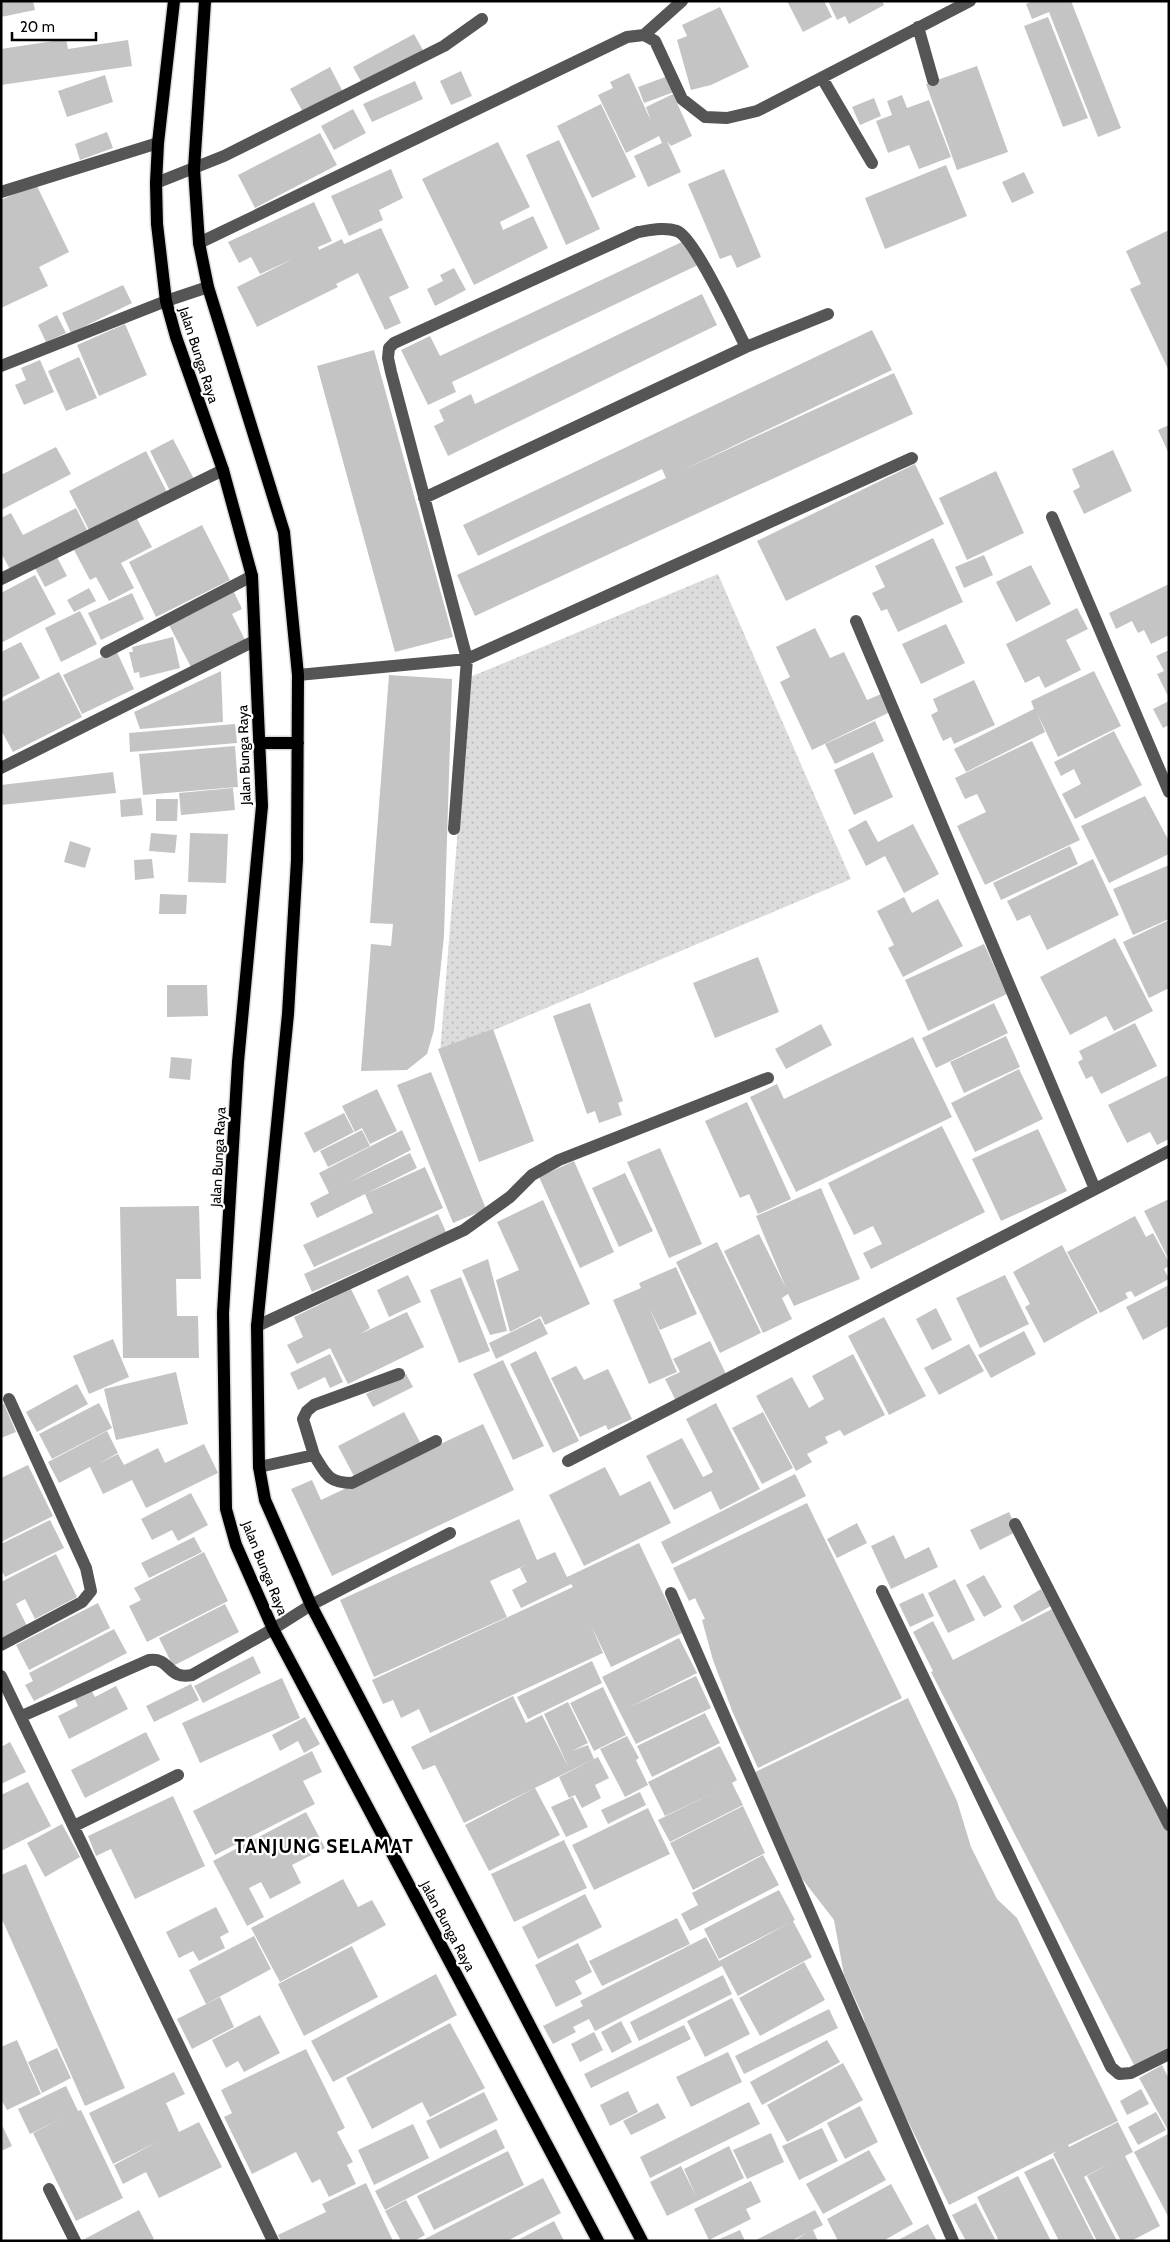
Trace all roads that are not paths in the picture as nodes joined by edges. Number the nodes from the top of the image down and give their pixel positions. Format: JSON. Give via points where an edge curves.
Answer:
{"nodes":[{"id":1,"x":174,"y":1,"type":"edge"},
{"id":2,"x":205,"y":1,"type":"edge"},
{"id":3,"x":682,"y":1,"type":"edge"},
{"id":4,"x":970,"y":1,"type":"edge"},
{"id":5,"x":482,"y":19,"type":"dead end"},
{"id":6,"x":918,"y":27,"type":"junction"},
{"id":7,"x":644,"y":35,"type":"junction"},
{"id":8,"x":822,"y":78,"type":"junction"},
{"id":9,"x":933,"y":80,"type":"dead end"},
{"id":10,"x":158,"y":143,"type":"junction"},
{"id":11,"x":872,"y":163,"type":"dead end"},
{"id":12,"x":194,"y":169,"type":"junction"},
{"id":13,"x":156,"y":182,"type":"junction"},
{"id":14,"x":1,"y":192,"type":"edge"},
{"id":15,"x":199,"y":242,"type":"junction"},
{"id":16,"x":208,"y":287,"type":"junction"},
{"id":17,"x":166,"y":301,"type":"junction"},
{"id":18,"x":828,"y":314,"type":"dead end"},
{"id":19,"x":746,"y":347,"type":"junction"},
{"id":20,"x":1,"y":366,"type":"edge"},
{"id":21,"x":912,"y":458,"type":"dead end"},
{"id":22,"x":223,"y":470,"type":"junction"},
{"id":23,"x":424,"y":498,"type":"junction"},
{"id":24,"x":1052,"y":517,"type":"dead end"},
{"id":25,"x":252,"y":576,"type":"junction"},
{"id":26,"x":1,"y":579,"type":"edge"},
{"id":27,"x":856,"y":621,"type":"dead end"},
{"id":28,"x":254,"y":641,"type":"junction"},
{"id":29,"x":106,"y":652,"type":"dead end"},
{"id":30,"x":467,"y":659,"type":"junction"},
{"id":31,"x":298,"y":675,"type":"junction"},
{"id":32,"x":259,"y":743,"type":"junction"},
{"id":33,"x":298,"y":743,"type":"junction"},
{"id":34,"x":1,"y":768,"type":"edge"},
{"id":35,"x":1169,"y":792,"type":"edge"},
{"id":36,"x":454,"y":829,"type":"dead end"},
{"id":37,"x":768,"y":1078,"type":"dead end"},
{"id":38,"x":1169,"y":1151,"type":"edge"},
{"id":39,"x":1095,"y":1189,"type":"junction"},
{"id":40,"x":257,"y":1326,"type":"junction"},
{"id":41,"x":399,"y":1374,"type":"dead end"},
{"id":42,"x":9,"y":1399,"type":"dead end"},
{"id":43,"x":436,"y":1441,"type":"dead end"},
{"id":44,"x":314,"y":1455,"type":"junction"},
{"id":45,"x":568,"y":1461,"type":"dead end"},
{"id":46,"x":259,"y":1467,"type":"junction"},
{"id":47,"x":1015,"y":1524,"type":"dead end"},
{"id":48,"x":450,"y":1533,"type":"dead end"},
{"id":49,"x":882,"y":1591,"type":"dead end"},
{"id":50,"x":671,"y":1593,"type":"dead end"},
{"id":51,"x":311,"y":1605,"type":"junction"},
{"id":52,"x":273,"y":1629,"type":"junction"},
{"id":53,"x":1,"y":1645,"type":"edge"},
{"id":54,"x":1,"y":1676,"type":"edge"},
{"id":55,"x":22,"y":1716,"type":"junction"},
{"id":56,"x":178,"y":1775,"type":"dead end"},
{"id":57,"x":1169,"y":1825,"type":"edge"},
{"id":58,"x":74,"y":1826,"type":"junction"},
{"id":59,"x":1168,"y":2058,"type":"edge"},
{"id":60,"x":49,"y":2189,"type":"dead end"},
{"id":61,"x":74,"y":2241,"type":"edge"},
{"id":62,"x":273,"y":2241,"type":"edge"},
{"id":63,"x":598,"y":2241,"type":"edge"},
{"id":64,"x":642,"y":2241,"type":"edge"},
{"id":65,"x":953,"y":2241,"type":"edge"}],
"edges":[{"from":1,"to":10,"type":"main road","name":"Jalan Bunga Raya"},
{"from":2,"to":12,"type":"main road","name":"Jalan Bunga Raya"},
{"from":3,"to":7,"type":"street"},
{"from":4,"to":6,"type":"street"},
{"from":5,"to":12,"type":"street","via":[[444,46]]},
{"from":6,"to":8,"type":"street"},
{"from":6,"to":9,"type":"street"},
{"from":7,"to":8,"type":"street","via":[[655,41],[682,99],[705,117],[727,118],[757,111]]},
{"from":7,"to":15,"type":"street","via":[[626,37]]},
{"from":8,"to":11,"type":"street"},
{"from":10,"to":13,"type":"main road","name":"Jalan Bunga Raya"},
{"from":10,"to":14,"type":"street"},
{"from":12,"to":13,"type":"street"},
{"from":12,"to":15,"type":"main road","name":"Jalan Bunga Raya"},
{"from":13,"to":17,"type":"main road","name":"Jalan Bunga Raya","via":[[157,224]]},
{"from":15,"to":16,"type":"main road","name":"Jalan Bunga Raya"},
{"from":16,"to":17,"type":"street"},
{"from":16,"to":31,"type":"main road","name":"Jalan Bunga Raya","via":[[284,532]]},
{"from":17,"to":20,"type":"street"},
{"from":17,"to":22,"type":"main road","name":"Jalan Bunga Raya"},
{"from":18,"to":19,"type":"street"},
{"from":19,"to":23,"type":"street"},
{"from":19,"to":23,"type":"street","via":[[694,249],[679,232],[668,229],[638,232],[394,343],[389,348],[388,358]]},
{"from":21,"to":30,"type":"street"},
{"from":22,"to":25,"type":"main road","name":"Jalan Bunga Raya"},
{"from":22,"to":26,"type":"street"},
{"from":23,"to":30,"type":"street"},
{"from":24,"to":35,"type":"street"},
{"from":25,"to":28,"type":"main road","name":"Jalan Bunga Raya"},
{"from":25,"to":29,"type":"street"},
{"from":27,"to":39,"type":"street"},
{"from":28,"to":32,"type":"main road","name":"Jalan Bunga Raya"},
{"from":28,"to":34,"type":"street"},
{"from":30,"to":31,"type":"street"},
{"from":30,"to":36,"type":"street"},
{"from":31,"to":33,"type":"main road","name":"Jalan Bunga Raya"},
{"from":32,"to":33,"type":"main road"},
{"from":32,"to":52,"type":"main road","name":"Jalan Bunga Raya","via":[[262,806],[238,1062],[223,1313],[226,1508],[236,1545]]},
{"from":33,"to":40,"type":"main road","name":"Jalan Bunga Raya","via":[[297,860],[288,1014]]},
{"from":37,"to":40,"type":"street","via":[[559,1160],[532,1176],[510,1197],[464,1230]]},
{"from":38,"to":39,"type":"street"},
{"from":39,"to":45,"type":"street"},
{"from":40,"to":46,"type":"main road","name":"Jalan Bunga Raya"},
{"from":41,"to":44,"type":"street","via":[[314,1405],[307,1411],[303,1419]]},
{"from":42,"to":53,"type":"street","via":[[86,1568],[91,1591],[82,1602]]},
{"from":43,"to":44,"type":"street","via":[[352,1483],[329,1479]]},
{"from":44,"to":46,"type":"street"},
{"from":46,"to":51,"type":"main road","name":"Jalan Bunga Raya","via":[[265,1500]]},
{"from":47,"to":57,"type":"street"},
{"from":48,"to":51,"type":"street"},
{"from":49,"to":59,"type":"street","via":[[1111,2067],[1119,2074],[1131,2074]]},
{"from":50,"to":65,"type":"street"},
{"from":51,"to":52,"type":"street"},
{"from":51,"to":64,"type":"main road","name":"Jalan Bunga Raya"},
{"from":52,"to":55,"type":"street","via":[[192,1675],[176,1675],[163,1662],[148,1660]]},
{"from":52,"to":63,"type":"main road","name":"Jalan Bunga Raya"},
{"from":54,"to":55,"type":"street"},
{"from":55,"to":58,"type":"street"},
{"from":56,"to":58,"type":"street"},
{"from":58,"to":62,"type":"street"},
{"from":60,"to":61,"type":"street"}]}
